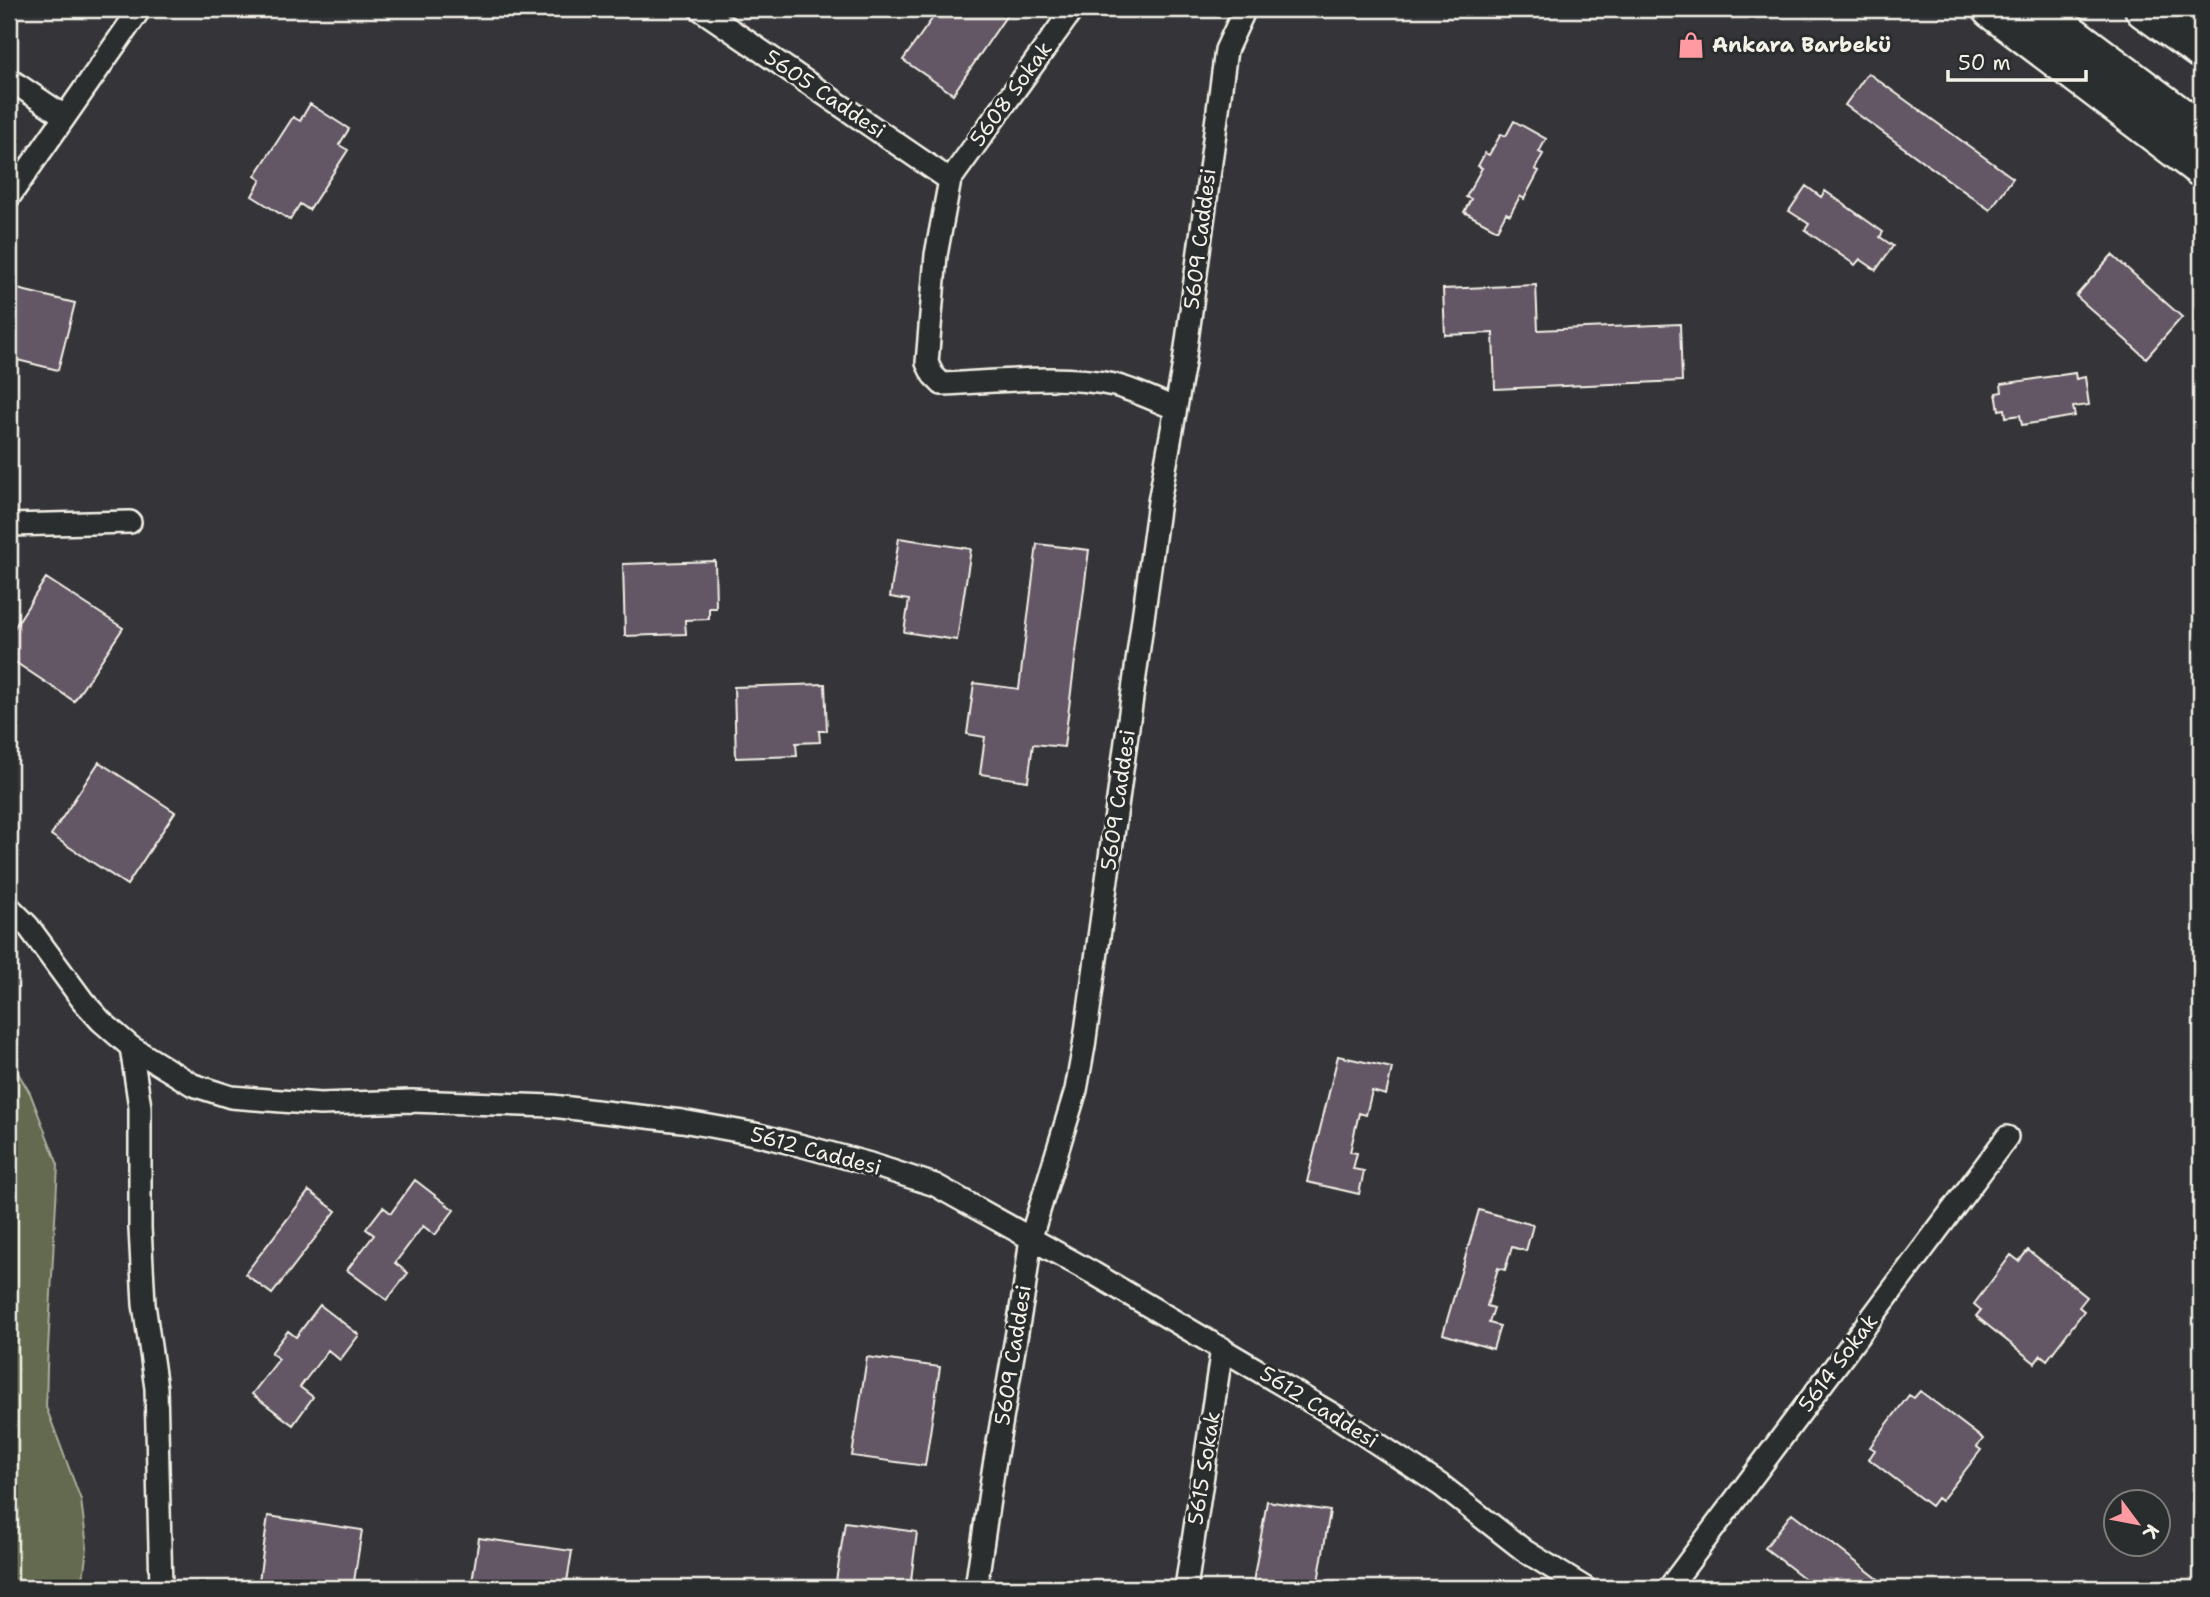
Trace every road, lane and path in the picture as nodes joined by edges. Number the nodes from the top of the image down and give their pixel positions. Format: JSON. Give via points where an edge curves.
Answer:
{"nodes":[{"id":1,"x":139,"y":9,"type":"edge"},
{"id":2,"x":700,"y":9,"type":"edge"},
{"id":3,"x":1073,"y":9,"type":"edge"},
{"id":4,"x":1245,"y":9,"type":"edge"},
{"id":5,"x":1991,"y":9,"type":"edge"},
{"id":6,"x":2037,"y":9,"type":"edge"},
{"id":7,"x":2144,"y":9,"type":"edge"},
{"id":8,"x":2180,"y":9,"type":"edge"},
{"id":9,"x":2201,"y":24,"type":"edge"},
{"id":10,"x":2201,"y":50,"type":"edge"},
{"id":11,"x":9,"y":79,"type":"edge"},
{"id":12,"x":64,"y":116,"type":"junction"},
{"id":13,"x":2201,"y":132,"type":"edge"},
{"id":14,"x":2201,"y":168,"type":"edge"},
{"id":15,"x":950,"y":180,"type":"junction"},
{"id":16,"x":9,"y":197,"type":"edge"},
{"id":17,"x":1174,"y":408,"type":"junction"},
{"id":18,"x":130,"y":522,"type":"dead end"},
{"id":19,"x":9,"y":525,"type":"edge"},
{"id":20,"x":9,"y":907,"type":"edge"},
{"id":21,"x":131,"y":1047,"type":"junction"},
{"id":22,"x":2007,"y":1137,"type":"dead end"},
{"id":23,"x":1031,"y":1237,"type":"junction"},
{"id":24,"x":1222,"y":1348,"type":"junction"},
{"id":25,"x":161,"y":1588,"type":"edge"},
{"id":26,"x":976,"y":1588,"type":"edge"},
{"id":27,"x":1186,"y":1588,"type":"edge"},
{"id":28,"x":1585,"y":1588,"type":"edge"},
{"id":29,"x":1669,"y":1588,"type":"edge"}],
"edges":[{"from":1,"to":12,"type":"street"},
{"from":2,"to":15,"type":"street","name":"5605 Caddesi"},
{"from":3,"to":15,"type":"street","name":"5608 Sokak"},
{"from":4,"to":17,"type":"street","name":"5609 Caddesi","via":[[1226,50]]},
{"from":5,"to":14,"type":"highway"},
{"from":6,"to":13,"type":"highway"},
{"from":7,"to":10,"type":"highway"},
{"from":8,"to":9,"type":"highway"},
{"from":11,"to":12,"type":"street"},
{"from":12,"to":16,"type":"street"},
{"from":15,"to":17,"type":"street","via":[[936,256],[928,363],[933,375],[942,384],[1091,381]]},
{"from":17,"to":23,"type":"street","name":"5609 Caddesi","via":[[1082,1057]]},
{"from":18,"to":19,"type":"street"},
{"from":20,"to":21,"type":"street","name":"5612 Caddesi","via":[[83,1001]]},
{"from":21,"to":23,"type":"street","name":"5612 Caddesi","via":[[193,1086],[230,1097],[320,1104],[411,1101],[552,1106],[755,1134],[935,1185]]},
{"from":21,"to":25,"type":"street","via":[[140,1107],[144,1304],[156,1388]]},
{"from":22,"to":29,"type":"street","name":"5614 Sokak"},
{"from":23,"to":24,"type":"street","name":"5612 Caddesi"},
{"from":23,"to":26,"type":"street","name":"5609 Caddesi"},
{"from":24,"to":27,"type":"street","name":"5615 Sokak"},
{"from":24,"to":28,"type":"street","name":"5612 Caddesi","via":[[1442,1486],[1525,1551]]}]}
